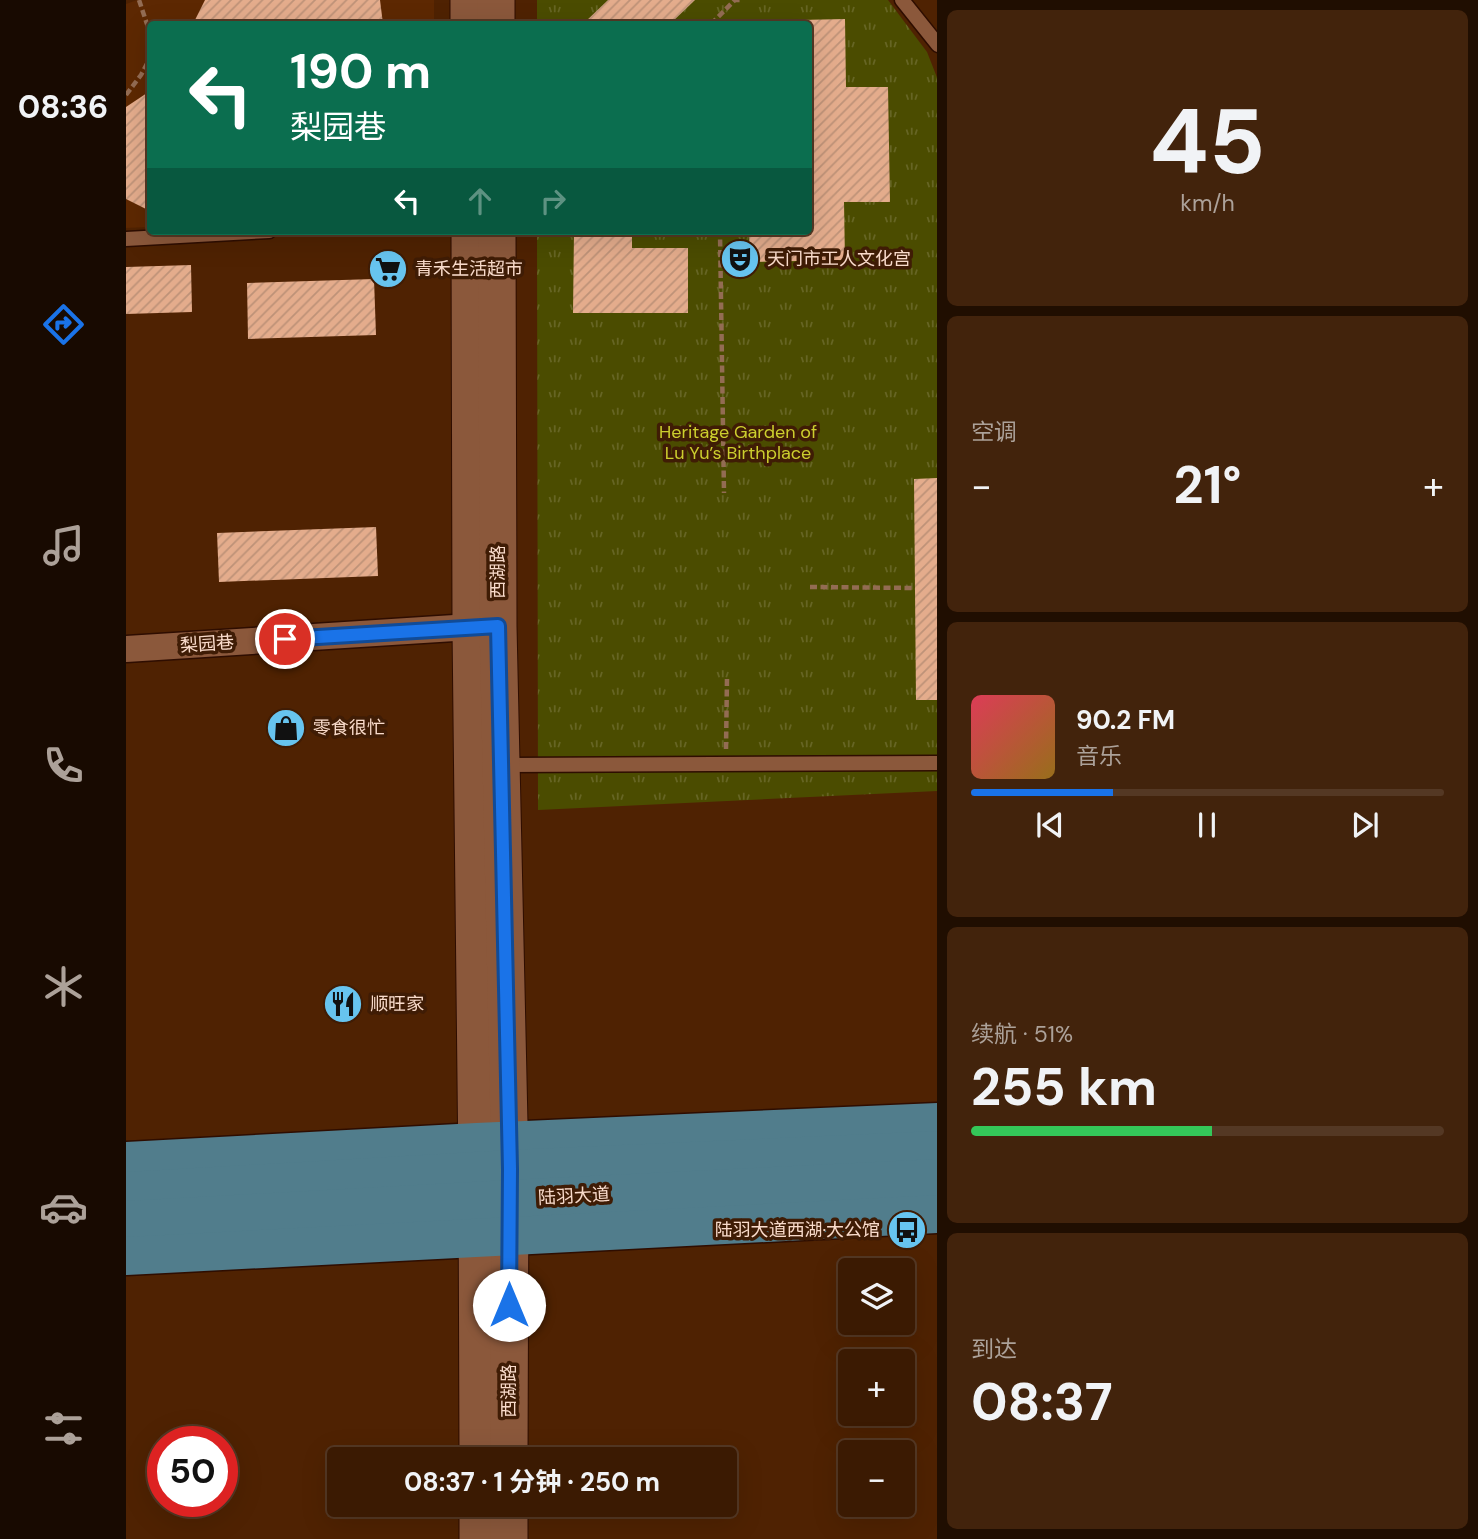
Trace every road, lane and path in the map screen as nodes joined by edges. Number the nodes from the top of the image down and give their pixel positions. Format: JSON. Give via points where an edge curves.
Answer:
{"nodes":[{"id":1,"x":139,"y":0,"type":"edge"},
{"id":2,"x":469,"y":0,"type":"edge"},
{"id":3,"x":496,"y":0,"type":"edge"},
{"id":4,"x":740,"y":0,"type":"edge"},
{"id":5,"x":902,"y":0,"type":"edge"},
{"id":6,"x":469,"y":21,"type":"edge"},
{"id":7,"x":496,"y":21,"type":"edge"},
{"id":8,"x":714,"y":21,"type":"edge"},
{"id":9,"x":147,"y":24,"type":"edge"},
{"id":10,"x":937,"y":45,"type":"edge"},
{"id":11,"x":147,"y":64,"type":"edge"},
{"id":12,"x":126,"y":95,"type":"edge"},
{"id":13,"x":198,"y":235,"type":"edge"},
{"id":14,"x":470,"y":235,"type":"edge"},
{"id":15,"x":497,"y":235,"type":"edge"},
{"id":16,"x":720,"y":235,"type":"edge"},
{"id":17,"x":126,"y":239,"type":"edge"},
{"id":18,"x":724,"y":493,"type":"dead end"},
{"id":19,"x":810,"y":587,"type":"dead end"},
{"id":20,"x":915,"y":588,"type":"dead end"},
{"id":21,"x":484,"y":626,"type":"junction"},
{"id":22,"x":126,"y":649,"type":"edge"},
{"id":23,"x":727,"y":677,"type":"dead end"},
{"id":24,"x":937,"y":763,"type":"edge"},
{"id":25,"x":726,"y":764,"type":"junction"},
{"id":26,"x":502,"y":765,"type":"junction"},
{"id":27,"x":937,"y":1122,"type":"edge"},
{"id":28,"x":937,"y":1150,"type":"edge"},
{"id":29,"x":126,"y":1161,"type":"edge"},
{"id":30,"x":937,"y":1178,"type":"edge"},
{"id":31,"x":493,"y":1187,"type":"junction"},
{"id":32,"x":126,"y":1191,"type":"edge"},
{"id":33,"x":937,"y":1214,"type":"edge"},
{"id":34,"x":126,"y":1220,"type":"edge"},
{"id":35,"x":126,"y":1256,"type":"edge"},
{"id":36,"x":479,"y":1447,"type":"edge"},
{"id":37,"x":508,"y":1447,"type":"edge"},
{"id":38,"x":478,"y":1517,"type":"edge"},
{"id":39,"x":509,"y":1517,"type":"edge"},
{"id":40,"x":478,"y":1539,"type":"edge"},
{"id":41,"x":509,"y":1539,"type":"edge"}],
"edges":[{"from":1,"to":9,"type":"path"},
{"from":2,"to":6,"type":"main road"},
{"from":3,"to":7,"type":"main road"},
{"from":4,"to":8,"type":"path"},
{"from":5,"to":10,"type":"lane"},
{"from":11,"to":12,"type":"path"},
{"from":13,"to":17,"type":"lane"},
{"from":14,"to":21,"type":"main road","name":"西湖路"},
{"from":15,"to":21,"type":"main road","name":"西湖路"},
{"from":16,"to":18,"type":"path"},
{"from":19,"to":20,"type":"path"},
{"from":21,"to":22,"type":"street","name":"梨园巷"},
{"from":21,"to":26,"type":"main road","name":"西湖路"},
{"from":21,"to":31,"type":"main road","name":"西湖路"},
{"from":23,"to":25,"type":"path"},
{"from":24,"to":25,"type":"lane"},
{"from":25,"to":26,"type":"lane"},
{"from":26,"to":31,"type":"main road","name":"西湖路"},
{"from":27,"to":31,"type":"main road"},
{"from":28,"to":31,"type":"main road","name":"陆羽大道"},
{"from":29,"to":31,"type":"main road"},
{"from":30,"to":31,"type":"main road","name":"陆羽大道"},
{"from":31,"to":32,"type":"main road","name":"陆羽大道"},
{"from":31,"to":33,"type":"main road"},
{"from":31,"to":34,"type":"main road","name":"陆羽大道"},
{"from":31,"to":35,"type":"main road"},
{"from":31,"to":36,"type":"main road","name":"西湖路"},
{"from":31,"to":37,"type":"main road","name":"西湖路"},
{"from":38,"to":40,"type":"main road"},
{"from":39,"to":41,"type":"main road"}]}
